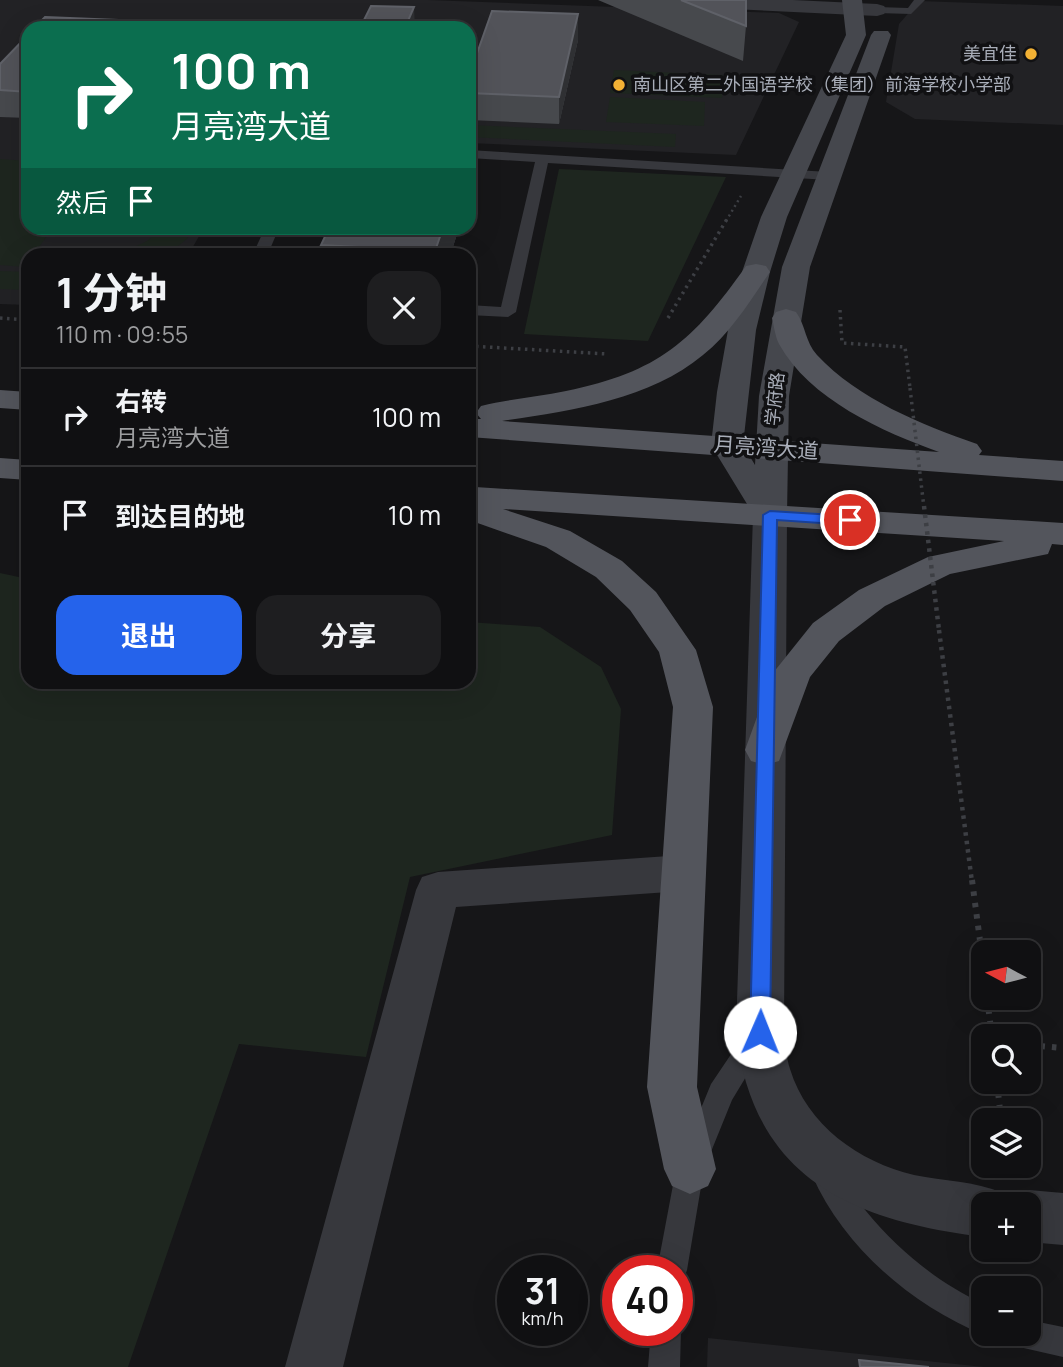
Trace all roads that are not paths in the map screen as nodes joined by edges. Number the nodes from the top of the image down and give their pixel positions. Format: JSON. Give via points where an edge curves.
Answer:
{"nodes":[{"id":1,"x":667,"y":0,"type":"edge"},
{"id":2,"x":920,"y":0,"type":"edge"},
{"id":3,"x":864,"y":5,"type":"edge"},
{"id":4,"x":476,"y":154,"type":"edge"},
{"id":5,"x":543,"y":158,"type":"junction"},
{"id":6,"x":793,"y":173,"type":"junction"},
{"id":7,"x":829,"y":176,"type":"junction"},
{"id":8,"x":756,"y":272,"type":"junction"},
{"id":9,"x":476,"y":310,"type":"edge"},
{"id":10,"x":786,"y":318,"type":"junction"},
{"id":11,"x":0,"y":400,"type":"edge"},
{"id":12,"x":21,"y":401,"type":"edge"},
{"id":13,"x":476,"y":416,"type":"edge"},
{"id":14,"x":476,"y":428,"type":"edge"},
{"id":15,"x":727,"y":445,"type":"junction"},
{"id":16,"x":770,"y":448,"type":"junction"},
{"id":17,"x":0,"y":468,"type":"edge"},
{"id":18,"x":21,"y":470,"type":"edge"},
{"id":19,"x":1049,"y":470,"type":"edge"},
{"id":20,"x":476,"y":496,"type":"edge"},
{"id":21,"x":476,"y":511,"type":"edge"},
{"id":22,"x":770,"y":515,"type":"junction"},
{"id":23,"x":1063,"y":534,"type":"edge"},
{"id":24,"x":1063,"y":543,"type":"edge"},
{"id":25,"x":765,"y":750,"type":"junction"},
{"id":26,"x":684,"y":873,"type":"junction"},
{"id":27,"x":760,"y":1032,"type":"junction"},
{"id":28,"x":806,"y":1144,"type":"junction"},
{"id":29,"x":690,"y":1169,"type":"junction"},
{"id":30,"x":971,"y":1210,"type":"edge"},
{"id":31,"x":1041,"y":1217,"type":"edge"},
{"id":32,"x":1063,"y":1219,"type":"edge"},
{"id":33,"x":675,"y":1255,"type":"edge"},
{"id":34,"x":971,"y":1314,"type":"edge"},
{"id":35,"x":1041,"y":1338,"type":"edge"},
{"id":36,"x":1063,"y":1342,"type":"edge"},
{"id":37,"x":665,"y":1346,"type":"edge"},
{"id":38,"x":314,"y":1367,"type":"edge"},
{"id":39,"x":664,"y":1367,"type":"edge"}],
"edges":[{"from":1,"to":3,"type":"street"},
{"from":2,"to":3,"type":"lane","via":[[911,11]]},
{"from":3,"to":6,"type":"main road","via":[[856,36]]},
{"from":3,"to":7,"type":"main road","name":"学府路","via":[[881,37]]},
{"from":4,"to":5,"type":"lane"},
{"from":5,"to":6,"type":"lane"},
{"from":5,"to":9,"type":"lane","via":[[509,312]]},
{"from":6,"to":7,"type":"lane"},
{"from":6,"to":8,"type":"main road"},
{"from":7,"to":10,"type":"main road","name":"学府路","via":[[796,267]]},
{"from":8,"to":13,"type":"main road","via":[[724,317],[683,356],[626,384],[550,405]]},
{"from":8,"to":15,"type":"main road","via":[[742,330]]},
{"from":10,"to":16,"type":"main road","name":"学府路"},
{"from":10,"to":19,"type":"main road","via":[[794,344],[808,364],[865,405],[951,446]]},
{"from":11,"to":12,"type":"main road"},
{"from":14,"to":15,"type":"main road","name":"月亮湾大道"},
{"from":15,"to":16,"type":"main road","name":"月亮湾大道"},
{"from":15,"to":22,"type":"main road"},
{"from":16,"to":19,"type":"main road","name":"月亮湾大道"},
{"from":16,"to":22,"type":"main road","name":"学府路"},
{"from":17,"to":18,"type":"main road"},
{"from":20,"to":22,"type":"main road"},
{"from":21,"to":26,"type":"main road","via":[[558,539],[609,569],[643,601],[677,650],[693,706]]},
{"from":22,"to":23,"type":"main road"},
{"from":22,"to":25,"type":"street"},
{"from":24,"to":25,"type":"main road","via":[[940,565],[872,598],[826,632],[792,673]]},
{"from":25,"to":27,"type":"street"},
{"from":26,"to":29,"type":"main road","via":[[672,1087]]},
{"from":26,"to":38,"type":"street","via":[[438,890]]},
{"from":27,"to":28,"type":"street","via":[[766,1073],[782,1110]]},
{"from":27,"to":29,"type":"lane","via":[[721,1093]]},
{"from":28,"to":30,"type":"street","via":[[840,1172],[883,1192],[929,1205]]},
{"from":28,"to":34,"type":"lane","via":[[855,1220],[891,1259],[942,1300]]},
{"from":29,"to":33,"type":"lane"},
{"from":31,"to":32,"type":"street"},
{"from":35,"to":36,"type":"lane"},
{"from":37,"to":39,"type":"lane"}]}
